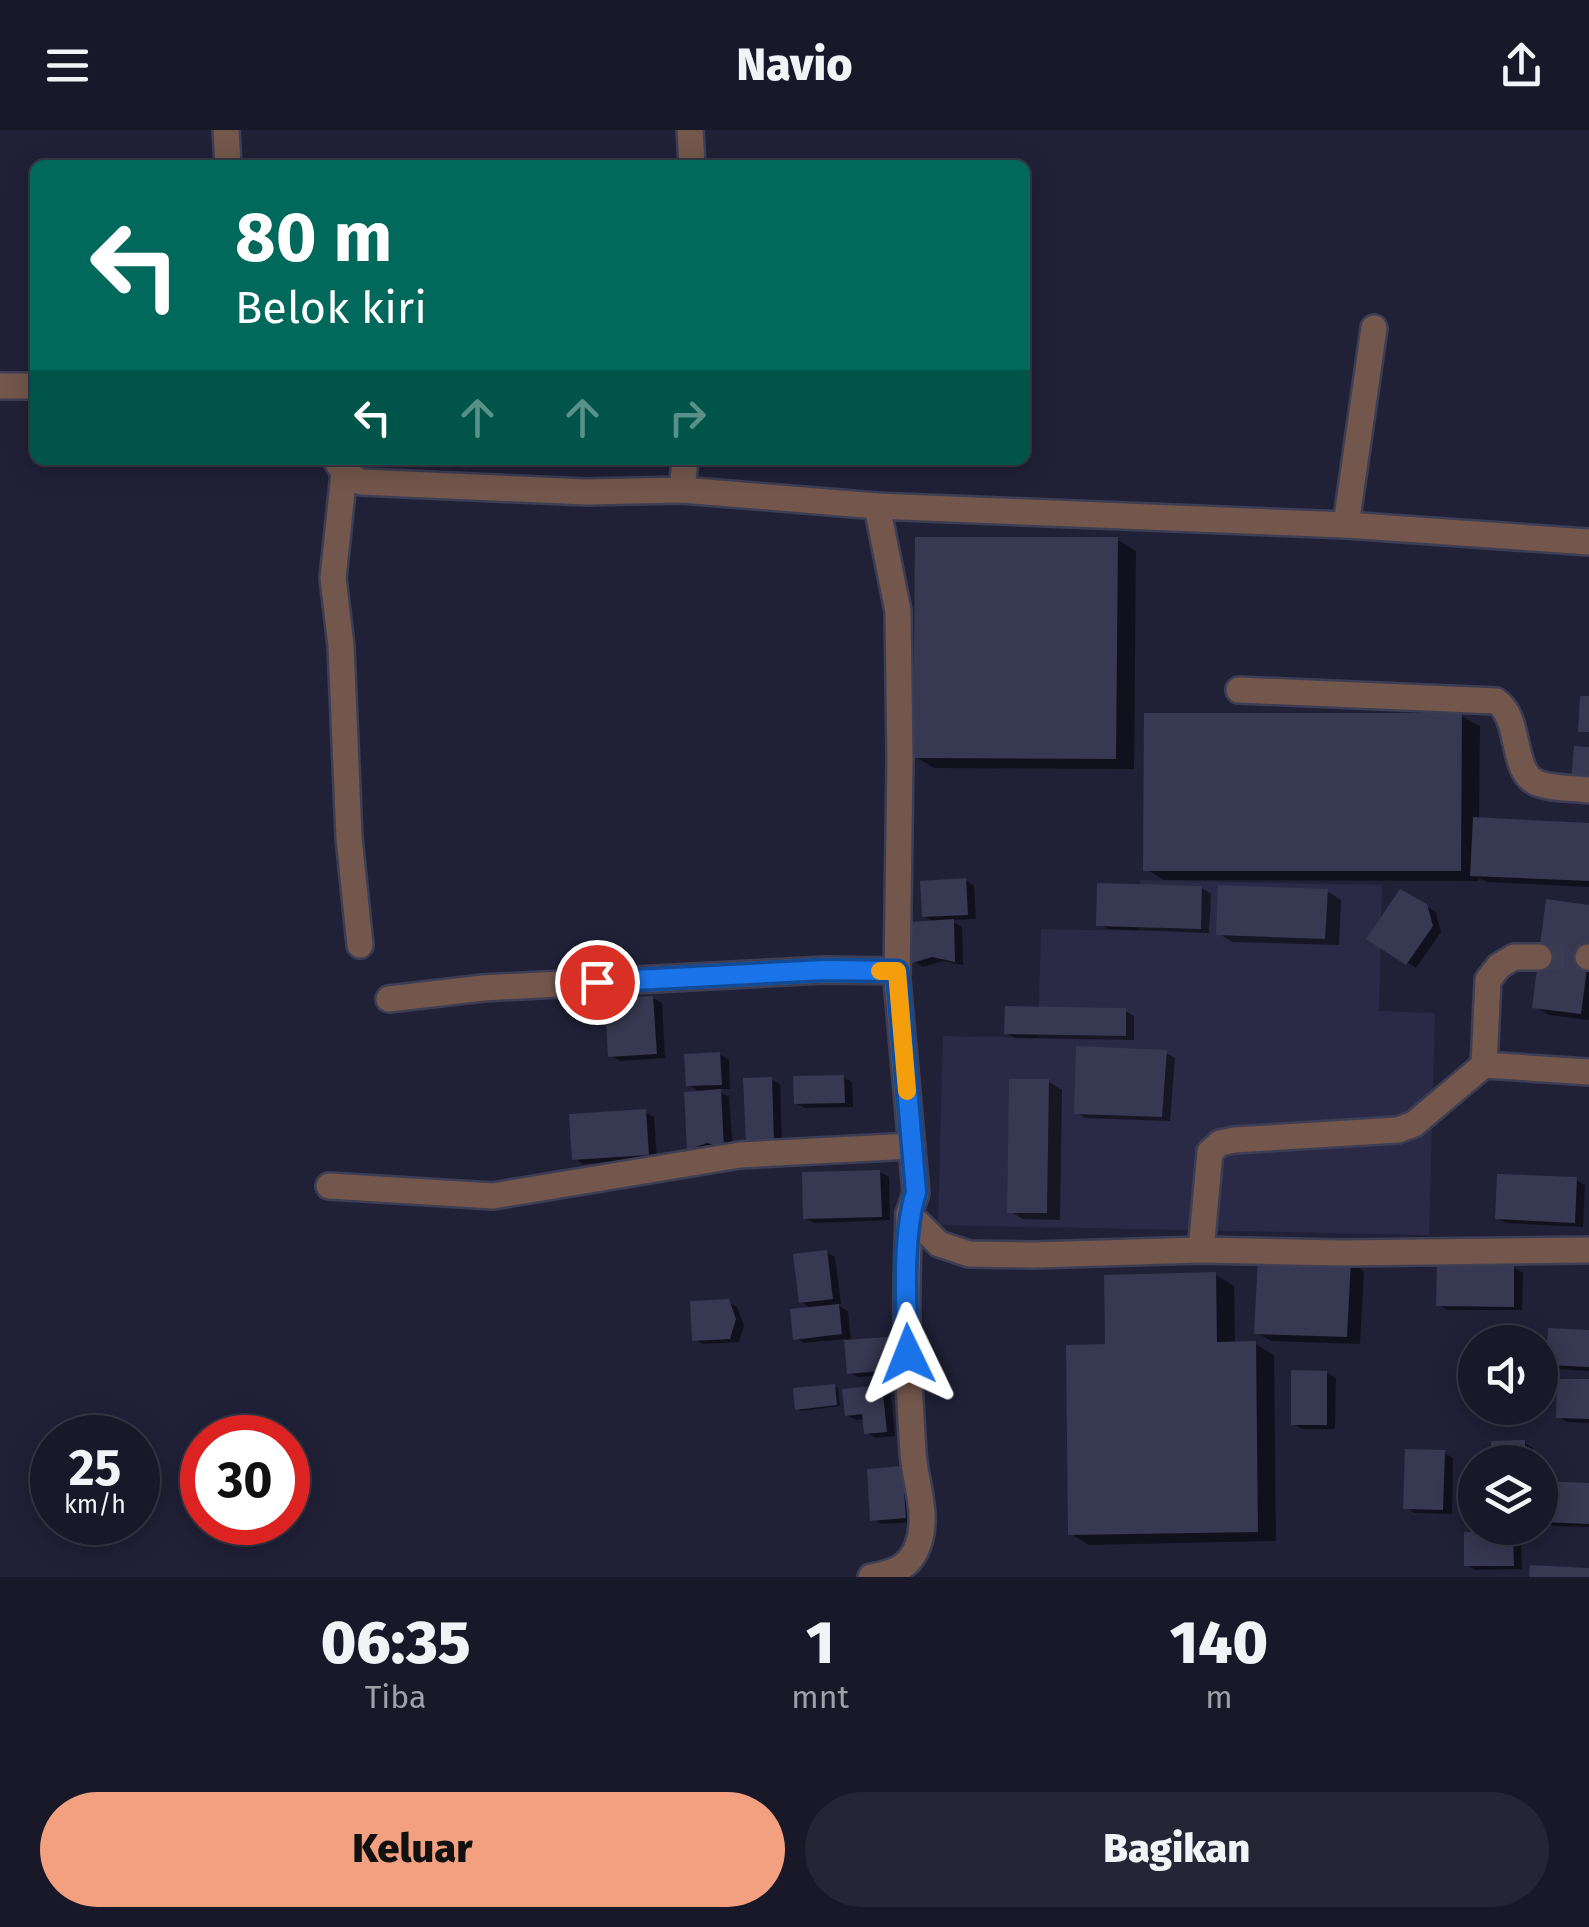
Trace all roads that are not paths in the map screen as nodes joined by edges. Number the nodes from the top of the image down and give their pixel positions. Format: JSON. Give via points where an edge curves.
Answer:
{"nodes":[{"id":1,"x":226,"y":130,"type":"edge"},
{"id":2,"x":690,"y":130,"type":"edge"},
{"id":3,"x":228,"y":160,"type":"edge"},
{"id":4,"x":692,"y":160,"type":"edge"},
{"id":5,"x":1374,"y":328,"type":"dead end"},
{"id":6,"x":0,"y":386,"type":"edge"},
{"id":7,"x":30,"y":386,"type":"edge"},
{"id":8,"x":684,"y":465,"type":"edge"},
{"id":9,"x":340,"y":466,"type":"edge"},
{"id":10,"x":682,"y":490,"type":"junction"},
{"id":11,"x":877,"y":506,"type":"junction"},
{"id":12,"x":1346,"y":526,"type":"junction"},
{"id":13,"x":1589,"y":542,"type":"edge"},
{"id":14,"x":1239,"y":690,"type":"dead end"},
{"id":15,"x":1589,"y":790,"type":"edge"},
{"id":16,"x":360,"y":945,"type":"dead end"},
{"id":17,"x":1539,"y":957,"type":"tunnel mouth"},
{"id":18,"x":897,"y":971,"type":"junction"},
{"id":19,"x":388,"y":1000,"type":"dead end"},
{"id":20,"x":1484,"y":1065,"type":"junction"},
{"id":21,"x":1589,"y":1072,"type":"edge"},
{"id":22,"x":912,"y":1146,"type":"junction"},
{"id":23,"x":329,"y":1186,"type":"dead end"},
{"id":24,"x":909,"y":1214,"type":"junction"},
{"id":25,"x":1201,"y":1250,"type":"junction"},
{"id":26,"x":1589,"y":1250,"type":"edge"},
{"id":27,"x":871,"y":1577,"type":"edge"}],
"edges":[{"from":1,"to":3,"type":"street"},
{"from":2,"to":4,"type":"street"},
{"from":5,"to":12,"type":"street"},
{"from":6,"to":7,"type":"street"},
{"from":8,"to":10,"type":"street"},
{"from":9,"to":10,"type":"street","via":[[360,482]]},
{"from":9,"to":16,"type":"street","via":[[333,578]]},
{"from":10,"to":11,"type":"street"},
{"from":11,"to":12,"type":"street"},
{"from":11,"to":18,"type":"street","via":[[898,611]]},
{"from":12,"to":13,"type":"street"},
{"from":14,"to":15,"type":"street","via":[[1496,701],[1510,716],[1530,778]]},
{"from":17,"to":20,"type":"street","via":[[1514,957],[1488,980]]},
{"from":18,"to":19,"type":"street","via":[[482,988]]},
{"from":18,"to":22,"type":"street"},
{"from":20,"to":21,"type":"street"},
{"from":20,"to":25,"type":"street","via":[[1398,1130],[1220,1143],[1210,1152]]},
{"from":22,"to":23,"type":"street","via":[[740,1155],[492,1196]]},
{"from":22,"to":24,"type":"street","via":[[916,1192]]},
{"from":24,"to":25,"type":"street","via":[[938,1244],[969,1254]]},
{"from":24,"to":27,"type":"street","via":[[906,1318],[921,1527],[907,1564]]},
{"from":25,"to":26,"type":"street"}]}
